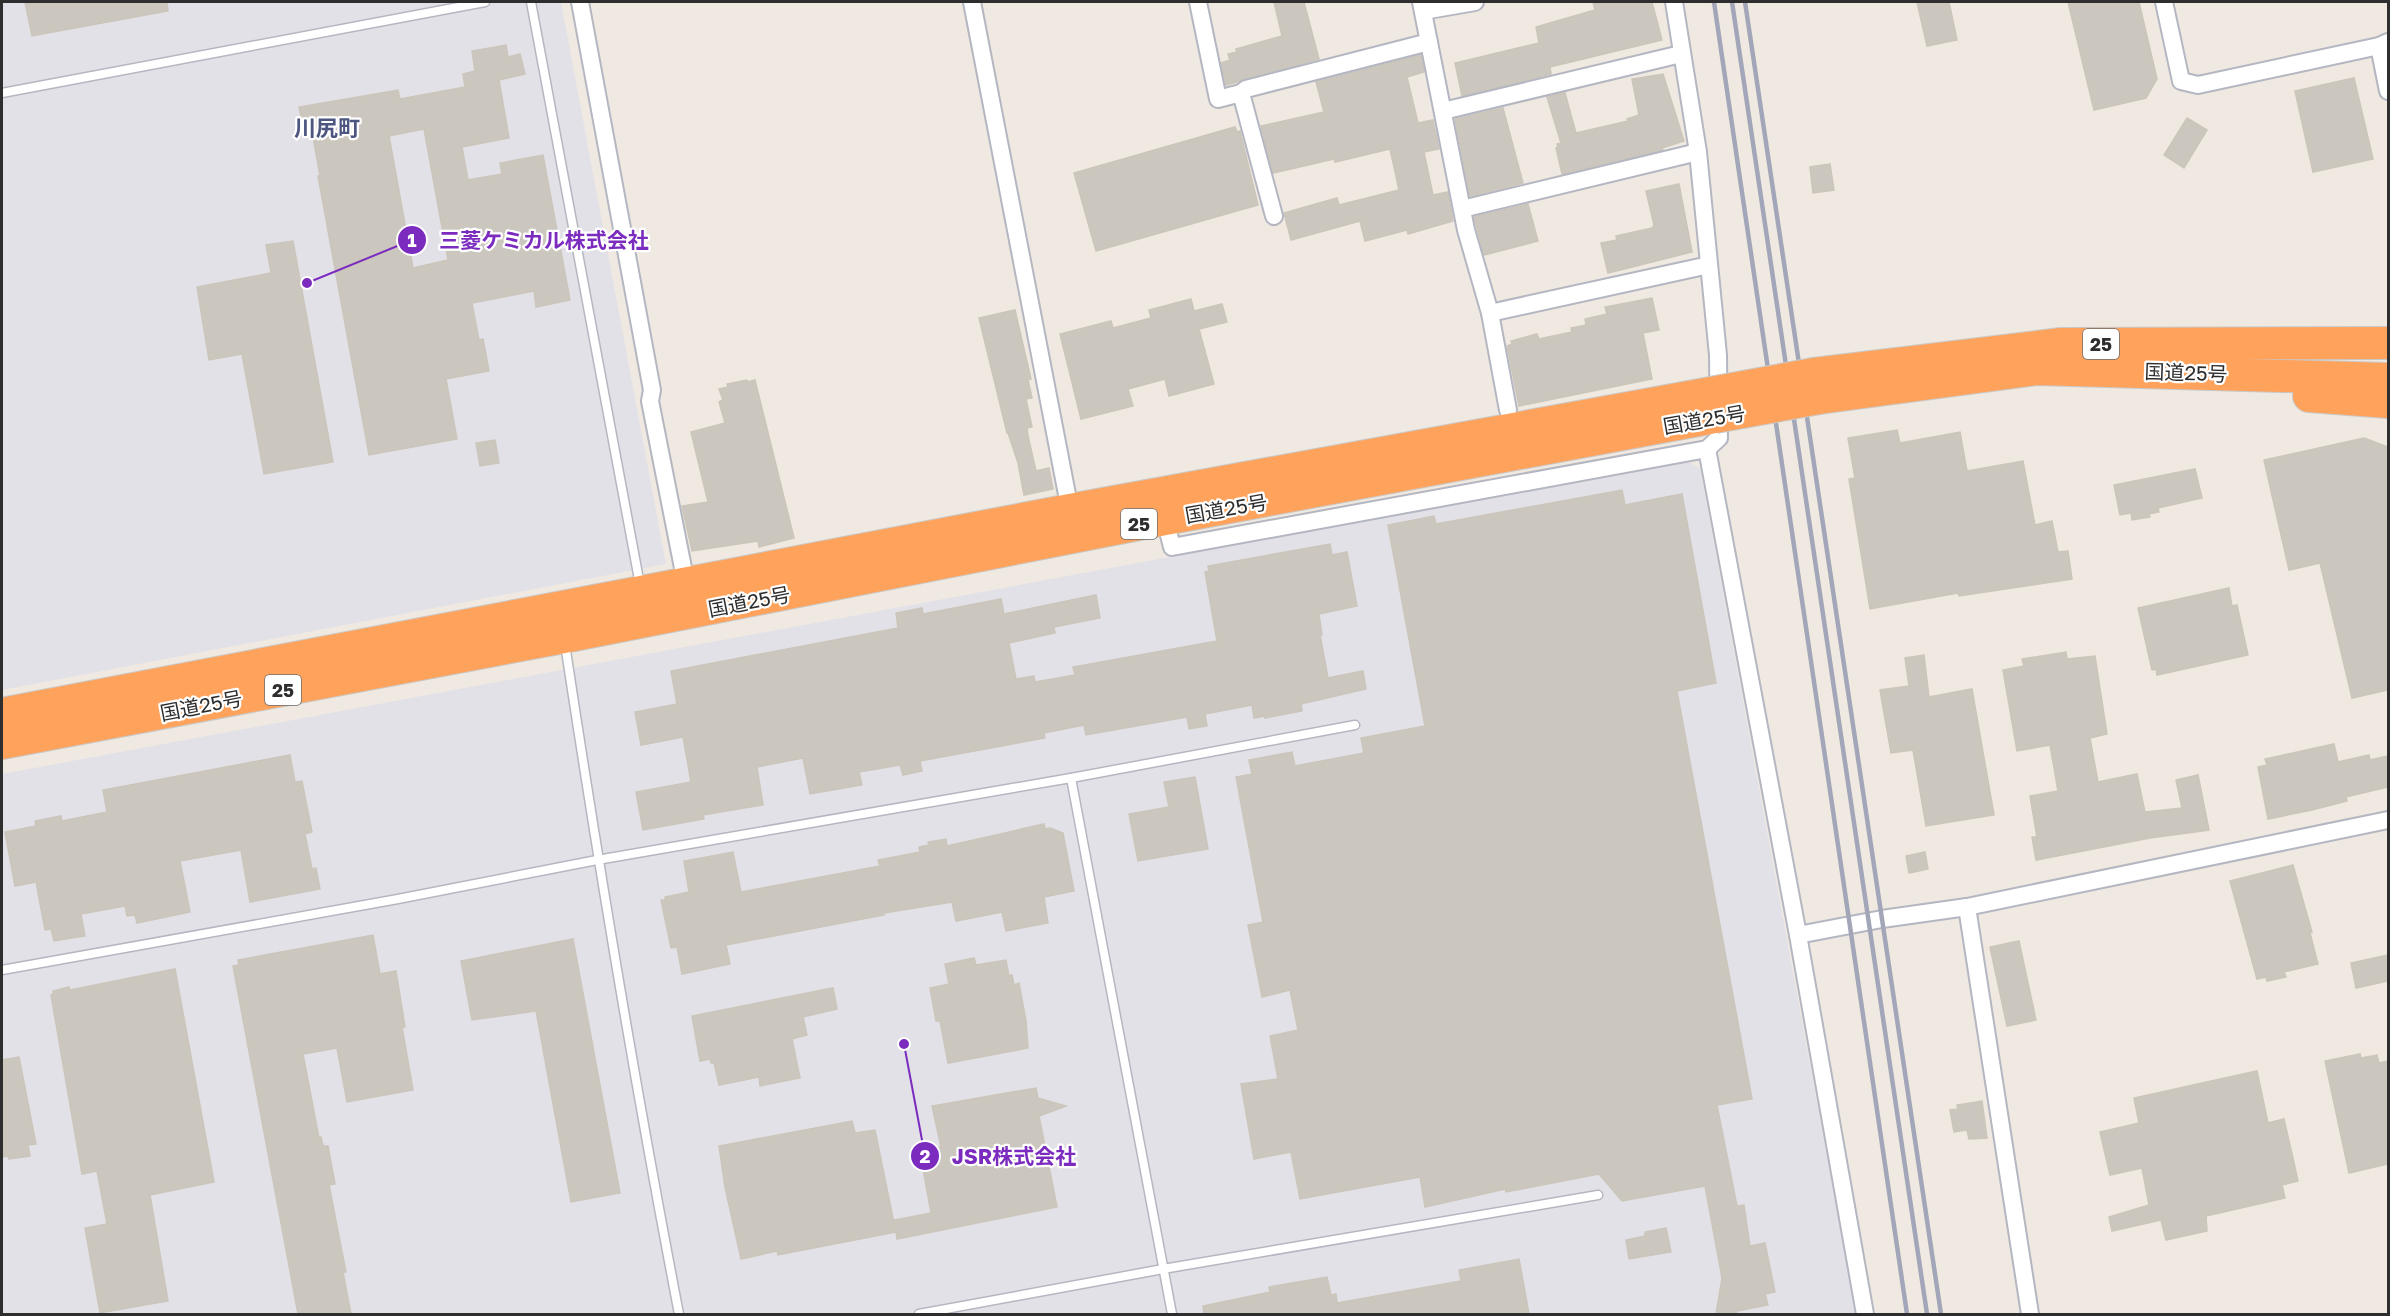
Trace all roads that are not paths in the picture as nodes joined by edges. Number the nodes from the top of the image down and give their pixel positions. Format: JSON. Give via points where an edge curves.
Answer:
{"nodes":[{"id":1,"x":485,"y":2,"type":"edge"},
{"id":2,"x":531,"y":2,"type":"edge"},
{"id":3,"x":580,"y":2,"type":"edge"},
{"id":4,"x":972,"y":2,"type":"edge"},
{"id":5,"x":1198,"y":2,"type":"edge"},
{"id":6,"x":1475,"y":2,"type":"edge"},
{"id":7,"x":1674,"y":2,"type":"edge"},
{"id":8,"x":2164,"y":2,"type":"edge"},
{"id":9,"x":1422,"y":6,"type":"edge"},
{"id":10,"x":1429,"y":42,"type":"junction"},
{"id":11,"x":2384,"y":44,"type":"edge"},
{"id":12,"x":1681,"y":54,"type":"junction"},
{"id":13,"x":2388,"y":91,"type":"edge"},
{"id":14,"x":2,"y":93,"type":"edge"},
{"id":15,"x":1242,"y":93,"type":"junction"},
{"id":16,"x":1443,"y":111,"type":"junction"},
{"id":17,"x":1698,"y":152,"type":"junction"},
{"id":18,"x":1462,"y":209,"type":"junction"},
{"id":19,"x":1274,"y":216,"type":"dead end"},
{"id":20,"x":1709,"y":265,"type":"junction"},
{"id":21,"x":1490,"y":313,"type":"junction"},
{"id":22,"x":2388,"y":322,"type":"edge"},
{"id":23,"x":2388,"y":343,"type":"edge"},
{"id":24,"x":2155,"y":344,"type":"junction"},
{"id":25,"x":2184,"y":372,"type":"junction"},
{"id":26,"x":2388,"y":379,"type":"edge"},
{"id":27,"x":1817,"y":386,"type":"junction"},
{"id":28,"x":2388,"y":402,"type":"edge"},
{"id":29,"x":1713,"y":405,"type":"junction"},
{"id":30,"x":1508,"y":410,"type":"dead end"},
{"id":31,"x":1707,"y":449,"type":"junction"},
{"id":32,"x":1070,"y":510,"type":"junction"},
{"id":33,"x":1165,"y":519,"type":"junction"},
{"id":34,"x":686,"y":583,"type":"junction"},
{"id":35,"x":642,"y":591,"type":"junction"},
{"id":36,"x":561,"y":622,"type":"junction"},
{"id":37,"x":2,"y":714,"type":"edge"},
{"id":38,"x":1355,"y":725,"type":"dead end"},
{"id":39,"x":2,"y":743,"type":"edge"},
{"id":40,"x":1071,"y":778,"type":"junction"},
{"id":41,"x":2388,"y":820,"type":"edge"},
{"id":42,"x":597,"y":860,"type":"junction"},
{"id":43,"x":1966,"y":908,"type":"junction"},
{"id":44,"x":1798,"y":935,"type":"junction"},
{"id":45,"x":2,"y":970,"type":"edge"},
{"id":46,"x":1598,"y":1194,"type":"dead end"},
{"id":47,"x":1163,"y":1269,"type":"junction"},
{"id":48,"x":679,"y":1314,"type":"edge"},
{"id":49,"x":920,"y":1314,"type":"edge"},
{"id":50,"x":1172,"y":1314,"type":"edge"},
{"id":51,"x":1865,"y":1314,"type":"edge"},
{"id":52,"x":2030,"y":1314,"type":"edge"}],
"edges":[{"from":1,"to":14,"type":"lane"},
{"from":2,"to":35,"type":"lane"},
{"from":3,"to":34,"type":"street"},
{"from":4,"to":32,"type":"street"},
{"from":5,"to":15,"type":"street","via":[[1218,99]]},
{"from":6,"to":9,"type":"street"},
{"from":7,"to":12,"type":"street"},
{"from":8,"to":11,"type":"street","via":[[2181,81],[2199,85]]},
{"from":9,"to":10,"type":"street"},
{"from":10,"to":15,"type":"street"},
{"from":10,"to":16,"type":"street"},
{"from":11,"to":13,"type":"street"},
{"from":12,"to":16,"type":"street"},
{"from":12,"to":17,"type":"street"},
{"from":15,"to":19,"type":"street"},
{"from":16,"to":18,"type":"street"},
{"from":17,"to":18,"type":"street"},
{"from":17,"to":20,"type":"street"},
{"from":18,"to":21,"type":"street"},
{"from":20,"to":21,"type":"street"},
{"from":20,"to":31,"type":"street","via":[[1718,355],[1719,438]]},
{"from":21,"to":30,"type":"street"},
{"from":22,"to":24,"type":"highway","via":[[2191,322]]},
{"from":23,"to":24,"type":"highway","name":"国道25号","number":"25"},
{"from":24,"to":27,"type":"highway","name":"国道25号","number":"25","via":[[2061,344]]},
{"from":25,"to":26,"type":"highway","name":"国道25号","number":"25"},
{"from":25,"to":27,"type":"highway","name":"国道25号","number":"25","via":[[2037,369]]},
{"from":25,"to":28,"type":"highway","via":[[2197,388]]},
{"from":27,"to":29,"type":"highway","name":"国道25号","number":"25","bridge":true},
{"from":29,"to":32,"type":"highway","name":"国道25号","number":"25"},
{"from":29,"to":33,"type":"highway","name":"国道25号","number":"25"},
{"from":31,"to":33,"type":"street","via":[[1172,548]]},
{"from":31,"to":44,"type":"street"},
{"from":32,"to":34,"type":"highway","name":"国道25号","number":"25"},
{"from":33,"to":36,"type":"highway","name":"国道25号","number":"25"},
{"from":34,"to":35,"type":"highway","name":"国道25号","number":"25"},
{"from":35,"to":36,"type":"highway","name":"国道25号","number":"25"},
{"from":36,"to":37,"type":"highway","name":"国道25号","number":"25"},
{"from":36,"to":39,"type":"highway","name":"国道25号","number":"25"},
{"from":36,"to":42,"type":"lane"},
{"from":38,"to":40,"type":"lane"},
{"from":40,"to":42,"type":"lane"},
{"from":40,"to":47,"type":"lane"},
{"from":41,"to":43,"type":"street"},
{"from":42,"to":45,"type":"lane"},
{"from":42,"to":48,"type":"lane"},
{"from":43,"to":44,"type":"street"},
{"from":43,"to":52,"type":"street"},
{"from":44,"to":51,"type":"street"},
{"from":46,"to":47,"type":"lane"},
{"from":47,"to":49,"type":"lane"},
{"from":47,"to":50,"type":"lane"}]}
